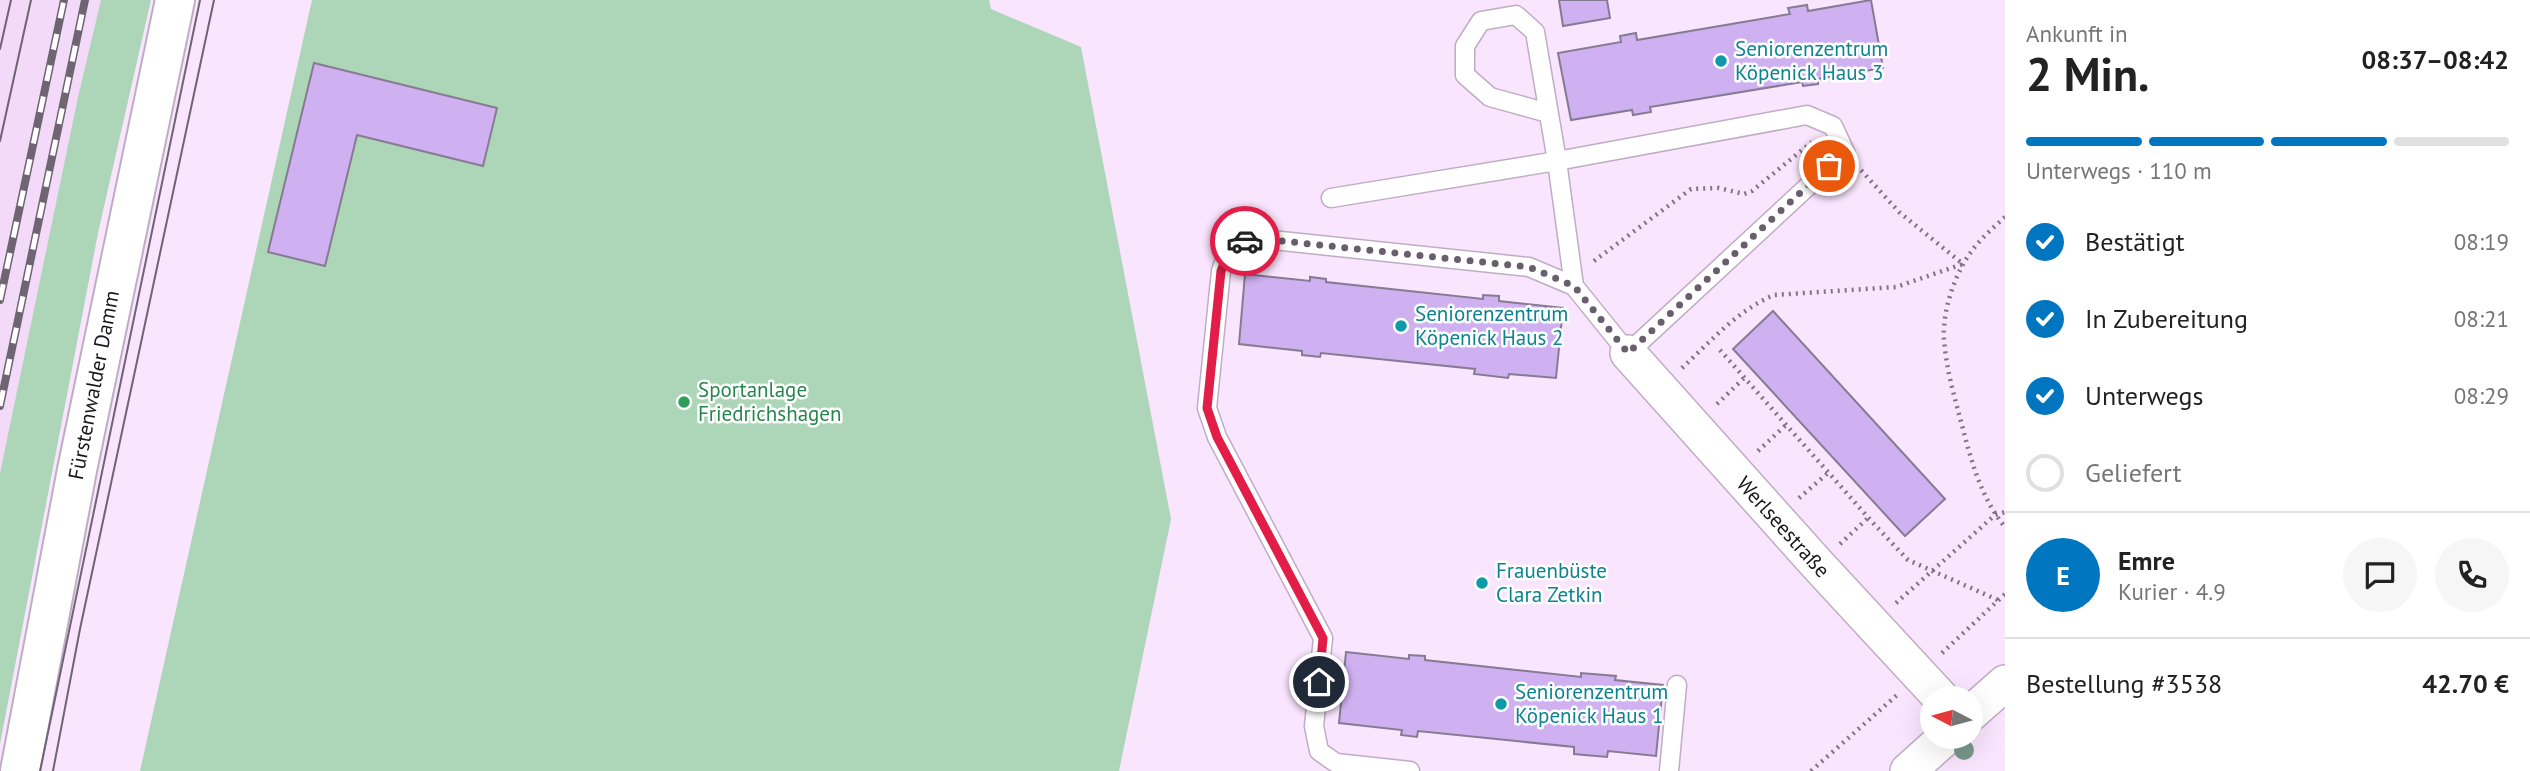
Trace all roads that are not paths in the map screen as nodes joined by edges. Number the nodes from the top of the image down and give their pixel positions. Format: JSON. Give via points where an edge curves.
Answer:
{"nodes":[{"id":1,"x":175,"y":0,"type":"edge"},
{"id":2,"x":1548,"y":113,"type":"junction"},
{"id":3,"x":1558,"y":161,"type":"junction"},
{"id":4,"x":1331,"y":198,"type":"dead end"},
{"id":5,"x":1573,"y":278,"type":"junction"},
{"id":6,"x":1628,"y":353,"type":"junction"},
{"id":7,"x":2005,"y":683,"type":"edge"},
{"id":8,"x":1677,"y":685,"type":"dead end"},
{"id":9,"x":1930,"y":686,"type":"edge"},
{"id":10,"x":1983,"y":702,"type":"edge"},
{"id":11,"x":1933,"y":749,"type":"edge"},
{"id":12,"x":20,"y":771,"type":"edge"},
{"id":13,"x":1410,"y":771,"type":"edge"},
{"id":14,"x":1669,"y":771,"type":"edge"},
{"id":15,"x":1908,"y":771,"type":"edge"}],
"edges":[{"from":1,"to":12,"type":"main road","name":"Fürstenwalder Damm"},
{"from":2,"to":2,"type":"lane","via":[[1535,32],[1516,15],[1481,21],[1465,46],[1465,75],[1490,97]]},
{"from":2,"to":3,"type":"lane"},
{"from":3,"to":4,"type":"lane"},
{"from":3,"to":5,"type":"lane"},
{"from":3,"to":6,"type":"lane","via":[[1807,115],[1831,125],[1845,152]]},
{"from":5,"to":6,"type":"lane"},
{"from":5,"to":13,"type":"lane","via":[[1529,267],[1253,238],[1238,243],[1226,255],[1207,408],[1217,437],[1323,638],[1314,726],[1319,751],[1336,763]]},
{"from":6,"to":9,"type":"street","name":"Werlseestraße"},
{"from":7,"to":10,"type":"street"},
{"from":8,"to":14,"type":"lane"},
{"from":11,"to":15,"type":"street"}]}
